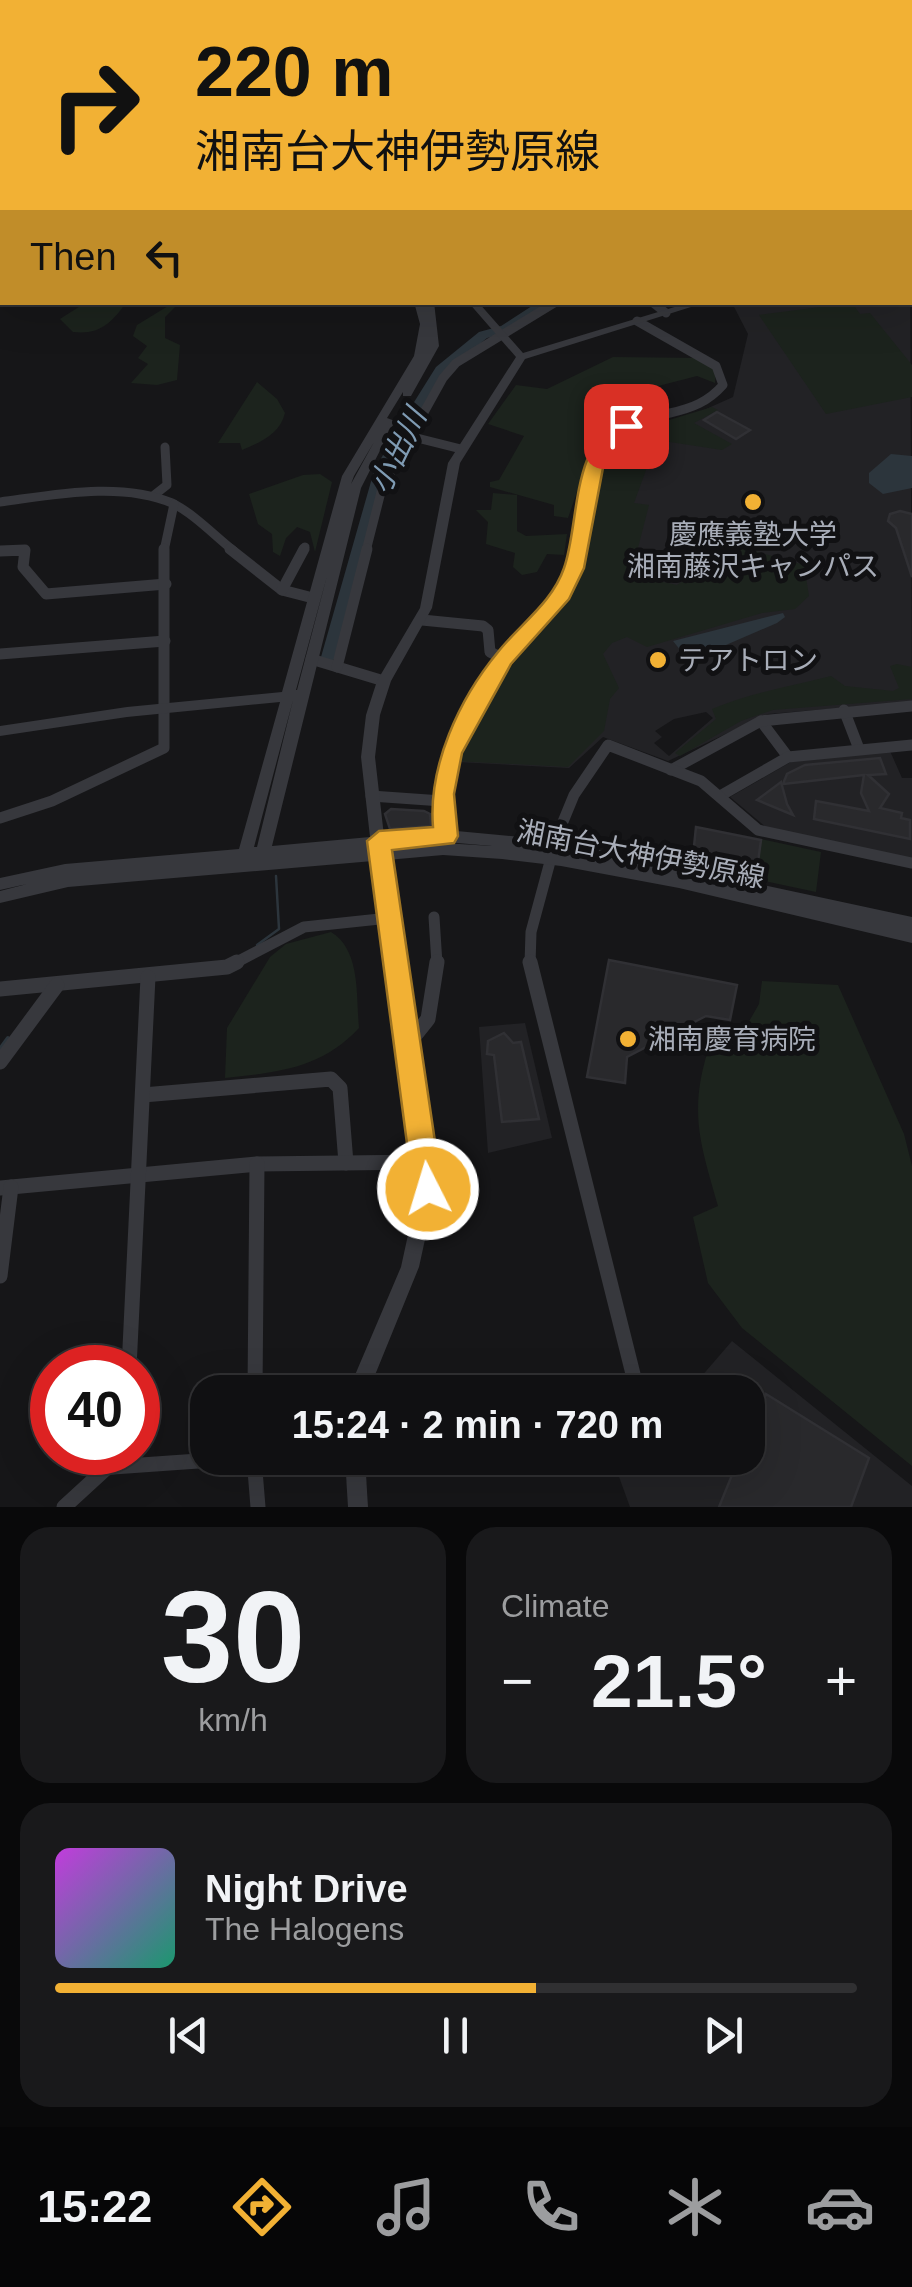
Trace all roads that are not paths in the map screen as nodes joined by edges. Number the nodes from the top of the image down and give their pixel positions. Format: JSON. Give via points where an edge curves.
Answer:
{"nodes":[{"id":1,"x":420,"y":305,"type":"edge"},
{"id":2,"x":429,"y":305,"type":"edge"},
{"id":3,"x":476,"y":305,"type":"edge"},
{"id":4,"x":550,"y":305,"type":"edge"},
{"id":5,"x":656,"y":305,"type":"edge"},
{"id":6,"x":693,"y":305,"type":"edge"},
{"id":7,"x":666,"y":313,"type":"junction"},
{"id":8,"x":637,"y":321,"type":"junction"},
{"id":9,"x":501,"y":332,"type":"junction"},
{"id":10,"x":521,"y":357,"type":"junction"},
{"id":11,"x":409,"y":436,"type":"junction"},
{"id":12,"x":165,"y":447,"type":"dead end"},
{"id":13,"x":461,"y":449,"type":"junction"},
{"id":14,"x":153,"y":496,"type":"junction"},
{"id":15,"x":0,"y":502,"type":"edge"},
{"id":16,"x":174,"y":504,"type":"junction"},
{"id":17,"x":305,"y":547,"type":"dead end"},
{"id":18,"x":0,"y":550,"type":"edge"},
{"id":19,"x":166,"y":584,"type":"junction"},
{"id":20,"x":282,"y":590,"type":"junction"},
{"id":21,"x":312,"y":598,"type":"junction"},
{"id":22,"x":422,"y":620,"type":"junction"},
{"id":23,"x":165,"y":642,"type":"junction"},
{"id":24,"x":0,"y":654,"type":"edge"},
{"id":25,"x":311,"y":659,"type":"junction"},
{"id":26,"x":504,"y":659,"type":"junction"},
{"id":27,"x":337,"y":668,"type":"junction"},
{"id":28,"x":384,"y":681,"type":"junction"},
{"id":29,"x":295,"y":695,"type":"junction"},
{"id":30,"x":912,"y":706,"type":"edge"},
{"id":31,"x":167,"y":707,"type":"junction"},
{"id":32,"x":844,"y":710,"type":"junction"},
{"id":33,"x":761,"y":721,"type":"junction"},
{"id":34,"x":0,"y":731,"type":"edge"},
{"id":35,"x":912,"y":746,"type":"edge"},
{"id":36,"x":859,"y":750,"type":"junction"},
{"id":37,"x":788,"y":757,"type":"junction"},
{"id":38,"x":671,"y":770,"type":"junction"},
{"id":39,"x":371,"y":796,"type":"junction"},
{"id":40,"x":720,"y":796,"type":"junction"},
{"id":41,"x":442,"y":802,"type":"junction"},
{"id":42,"x":0,"y":818,"type":"edge"},
{"id":43,"x":446,"y":836,"type":"junction"},
{"id":44,"x":380,"y":847,"type":"junction"},
{"id":45,"x":552,"y":852,"type":"junction"},
{"id":46,"x":262,"y":857,"type":"junction"},
{"id":47,"x":244,"y":858,"type":"junction"},
{"id":48,"x":912,"y":863,"type":"edge"},
{"id":49,"x":0,"y":884,"type":"edge"},
{"id":50,"x":0,"y":898,"type":"edge"},
{"id":51,"x":434,"y":917,"type":"dead end"},
{"id":52,"x":388,"y":918,"type":"junction"},
{"id":53,"x":912,"y":924,"type":"edge"},
{"id":54,"x":912,"y":936,"type":"edge"},
{"id":55,"x":148,"y":977,"type":"junction"},
{"id":56,"x":1,"y":984,"type":"edge"},
{"id":57,"x":57,"y":985,"type":"junction"},
{"id":58,"x":408,"y":1044,"type":"junction"},
{"id":59,"x":0,"y":1062,"type":"edge"},
{"id":60,"x":143,"y":1095,"type":"junction"},
{"id":61,"x":427,"y":1162,"type":"junction"},
{"id":62,"x":346,"y":1163,"type":"junction"},
{"id":63,"x":256,"y":1164,"type":"junction"},
{"id":64,"x":138,"y":1175,"type":"junction"},
{"id":65,"x":6,"y":1188,"type":"edge"},
{"id":66,"x":0,"y":1276,"type":"edge"},
{"id":67,"x":131,"y":1345,"type":"edge"},
{"id":68,"x":255,"y":1375,"type":"edge"},
{"id":69,"x":365,"y":1375,"type":"edge"},
{"id":70,"x":634,"y":1375,"type":"edge"},
{"id":71,"x":160,"y":1459,"type":"edge"},
{"id":72,"x":190,"y":1459,"type":"edge"},
{"id":73,"x":101,"y":1475,"type":"edge"},
{"id":74,"x":255,"y":1475,"type":"edge"},
{"id":75,"x":357,"y":1475,"type":"edge"},
{"id":76,"x":64,"y":1507,"type":"edge"},
{"id":77,"x":258,"y":1507,"type":"edge"},
{"id":78,"x":358,"y":1507,"type":"edge"}],
"edges":[{"from":1,"to":21,"type":"street","via":[[419,356],[348,476]]},
{"from":2,"to":25,"type":"street","via":[[434,346],[356,488]]},
{"from":3,"to":9,"type":"street"},
{"from":4,"to":9,"type":"street"},
{"from":5,"to":7,"type":"street"},
{"from":6,"to":7,"type":"street"},
{"from":7,"to":8,"type":"street"},
{"from":8,"to":10,"type":"street"},
{"from":8,"to":26,"type":"street","via":[[716,366],[723,386],[713,398],[610,434],[590,480],[574,568],[559,599]]},
{"from":9,"to":10,"type":"street"},
{"from":9,"to":11,"type":"street","via":[[448,371]]},
{"from":10,"to":13,"type":"street"},
{"from":11,"to":13,"type":"street"},
{"from":11,"to":27,"type":"street","via":[[382,488]]},
{"from":12,"to":14,"type":"street","via":[[168,485]]},
{"from":13,"to":22,"type":"street","via":[[449,478]]},
{"from":14,"to":15,"type":"street","via":[[124,490]]},
{"from":14,"to":16,"type":"street"},
{"from":16,"to":19,"type":"street","via":[[164,548]]},
{"from":16,"to":20,"type":"street"},
{"from":17,"to":20,"type":"street"},
{"from":18,"to":19,"type":"street","via":[[25,550],[23,567],[46,594]]},
{"from":19,"to":23,"type":"street"},
{"from":20,"to":21,"type":"street"},
{"from":21,"to":29,"type":"street"},
{"from":22,"to":26,"type":"street","via":[[484,626],[490,652]]},
{"from":22,"to":28,"type":"street"},
{"from":23,"to":24,"type":"street"},
{"from":23,"to":31,"type":"street"},
{"from":25,"to":27,"type":"street"},
{"from":25,"to":29,"type":"street"},
{"from":26,"to":41,"type":"street","via":[[451,752]]},
{"from":27,"to":28,"type":"street"},
{"from":28,"to":39,"type":"street","via":[[370,736]]},
{"from":29,"to":31,"type":"street"},
{"from":29,"to":46,"type":"street"},
{"from":29,"to":47,"type":"street"},
{"from":30,"to":32,"type":"street"},
{"from":31,"to":34,"type":"street"},
{"from":31,"to":42,"type":"street","via":[[164,748]]},
{"from":32,"to":33,"type":"street"},
{"from":32,"to":36,"type":"street"},
{"from":33,"to":37,"type":"street"},
{"from":33,"to":38,"type":"street"},
{"from":35,"to":36,"type":"street"},
{"from":36,"to":37,"type":"street"},
{"from":37,"to":40,"type":"street"},
{"from":38,"to":40,"type":"street"},
{"from":38,"to":45,"type":"street","via":[[608,745],[574,795]]},
{"from":39,"to":41,"type":"street"},
{"from":39,"to":44,"type":"street"},
{"from":40,"to":48,"type":"street","via":[[758,830]]},
{"from":41,"to":43,"type":"street"},
{"from":43,"to":44,"type":"street","name":"湘南台大神伊勢原線"},
{"from":43,"to":45,"type":"street","name":"湘南台大神伊勢原線"},
{"from":44,"to":45,"type":"street","name":"湘南台大神伊勢原線"},
{"from":44,"to":46,"type":"street","name":"湘南台大神伊勢原線"},
{"from":44,"to":52,"type":"street"},
{"from":45,"to":53,"type":"street","name":"湘南台大神伊勢原線"},
{"from":45,"to":54,"type":"street","name":"湘南台大神伊勢原線"},
{"from":45,"to":70,"type":"street","via":[[530,932],[530,966]]},
{"from":46,"to":47,"type":"street","name":"湘南台大神伊勢原線"},
{"from":47,"to":49,"type":"street","name":"湘南台大神伊勢原線","via":[[65,870]]},
{"from":47,"to":50,"type":"street","name":"湘南台大神伊勢原線","via":[[68,881]]},
{"from":51,"to":58,"type":"street","via":[[440,956],[434,992],[420,1034]]},
{"from":52,"to":55,"type":"street","via":[[304,927],[238,965]]},
{"from":52,"to":58,"type":"street"},
{"from":55,"to":57,"type":"street"},
{"from":55,"to":60,"type":"street"},
{"from":56,"to":57,"type":"street"},
{"from":57,"to":59,"type":"street"},
{"from":58,"to":61,"type":"street"},
{"from":60,"to":62,"type":"street","via":[[332,1079],[340,1088]]},
{"from":60,"to":64,"type":"street"},
{"from":61,"to":62,"type":"street"},
{"from":61,"to":69,"type":"street","via":[[428,1189],[410,1267]]},
{"from":62,"to":63,"type":"street"},
{"from":63,"to":64,"type":"street"},
{"from":63,"to":68,"type":"street"},
{"from":64,"to":65,"type":"street"},
{"from":64,"to":67,"type":"street"},
{"from":65,"to":66,"type":"street"},
{"from":71,"to":72,"type":"street"},
{"from":73,"to":76,"type":"street"},
{"from":74,"to":77,"type":"street"},
{"from":75,"to":78,"type":"street"}]}
